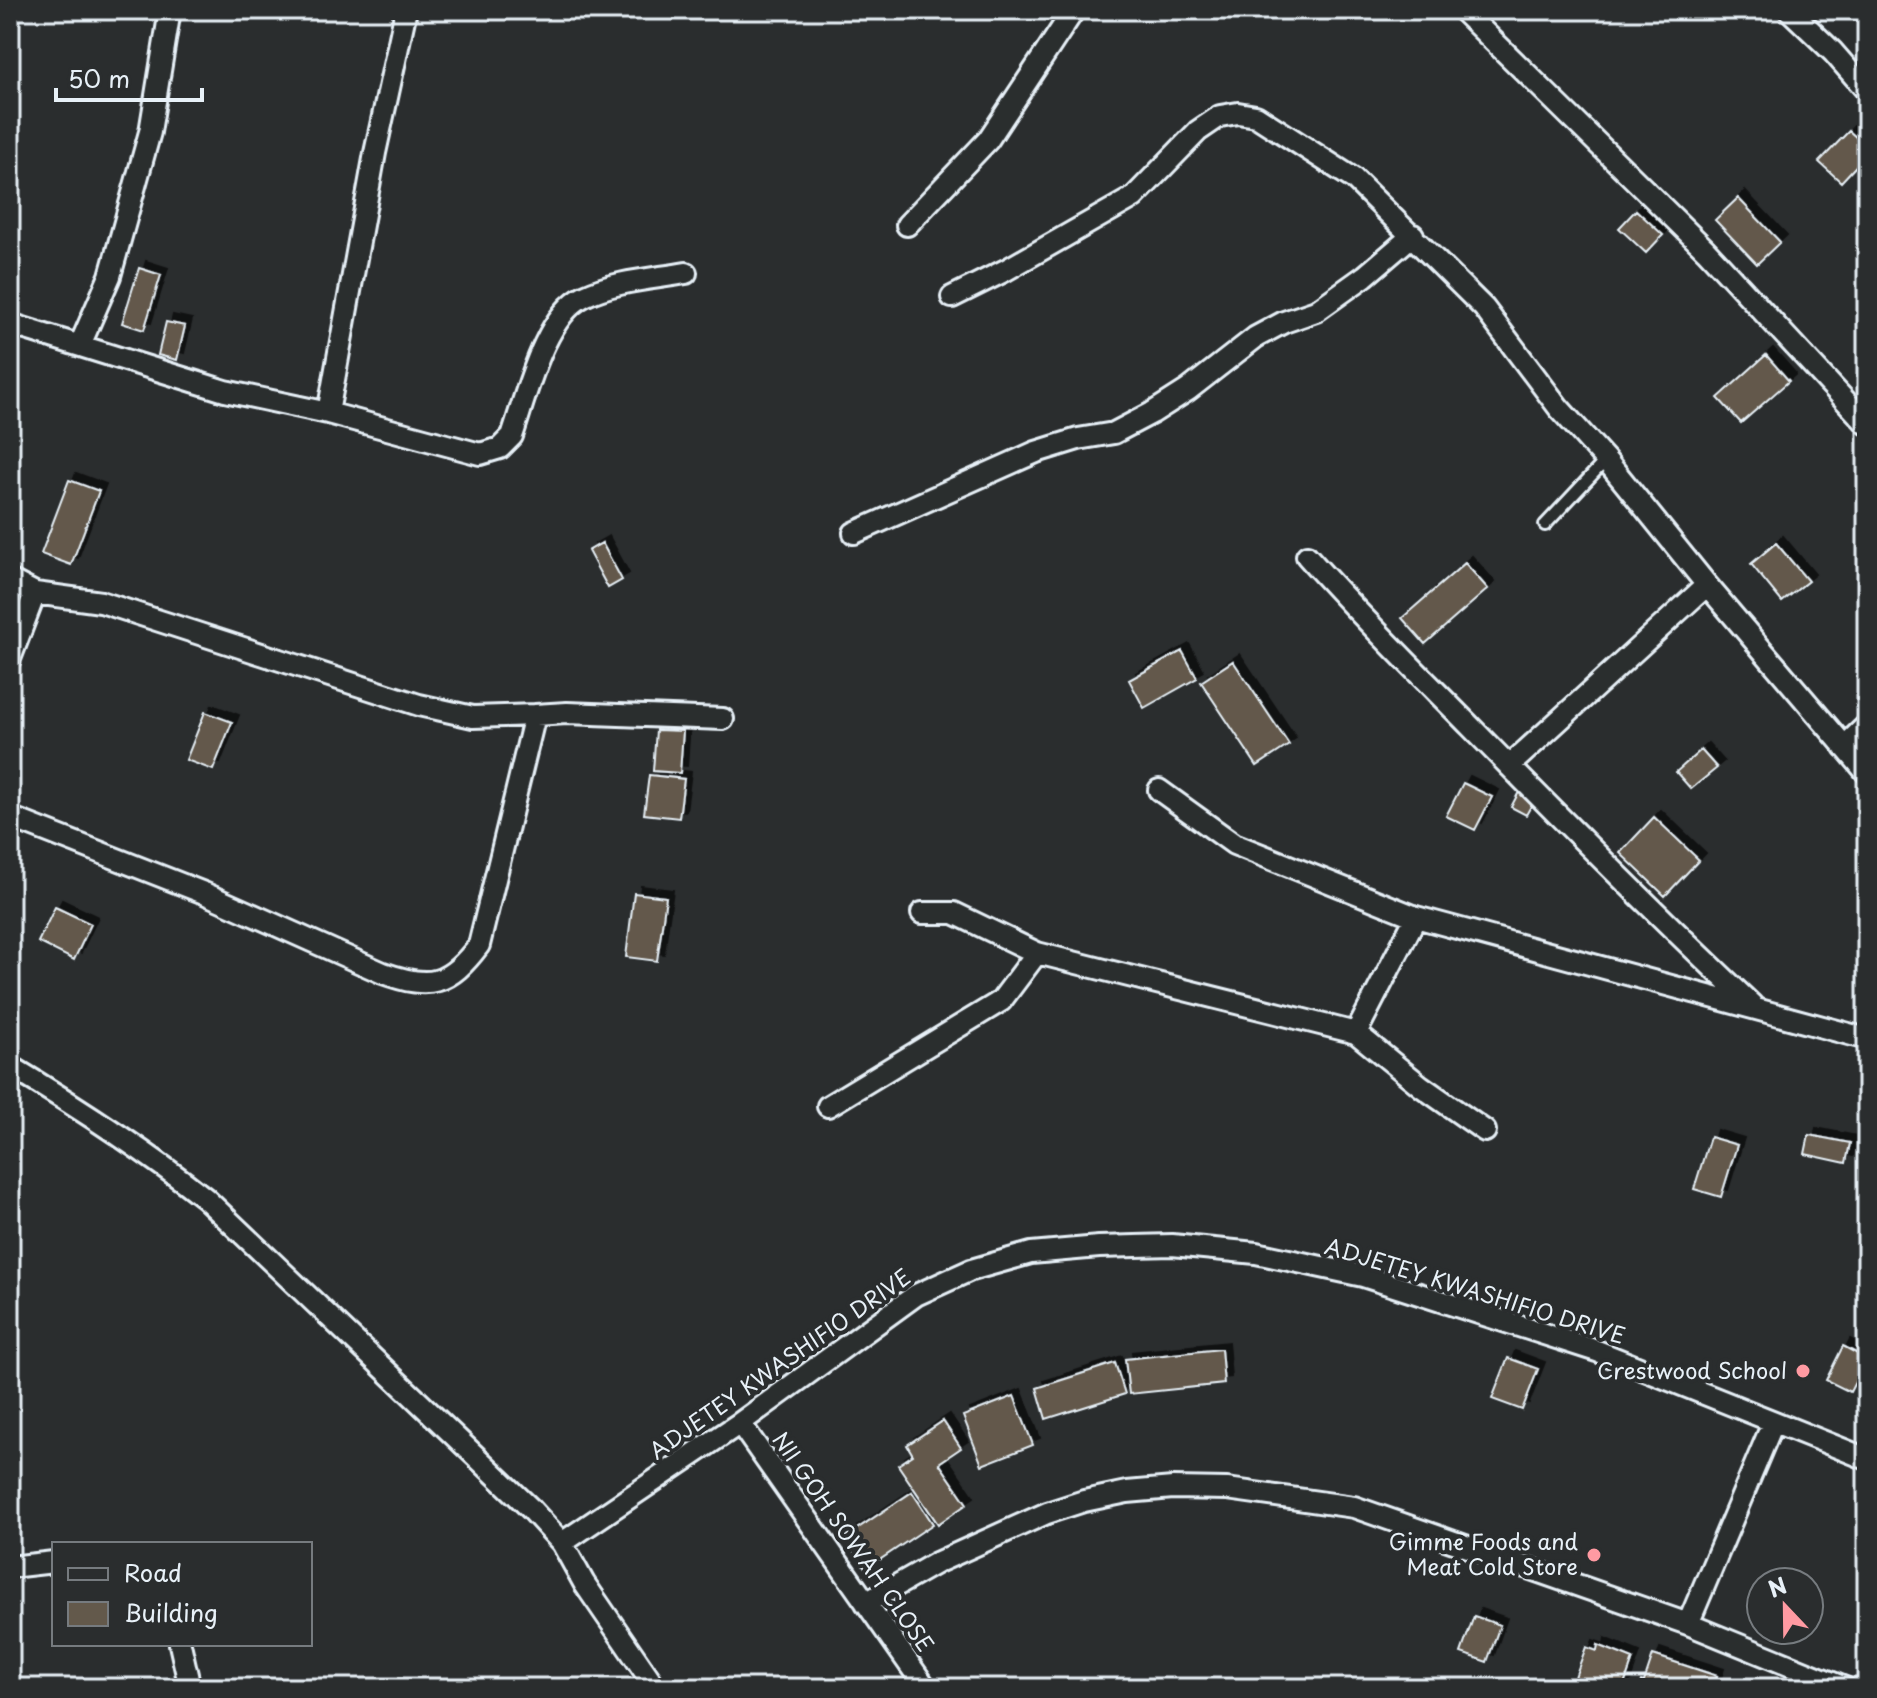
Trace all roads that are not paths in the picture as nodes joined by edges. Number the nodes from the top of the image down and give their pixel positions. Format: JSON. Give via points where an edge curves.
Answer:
{"nodes":[{"id":1,"x":170,"y":10,"type":"edge"},
{"id":2,"x":406,"y":10,"type":"edge"},
{"id":3,"x":1074,"y":10,"type":"edge"},
{"id":4,"x":1462,"y":10,"type":"edge"},
{"id":5,"x":1789,"y":10,"type":"edge"},
{"id":6,"x":1867,"y":91,"type":"edge"},
{"id":7,"x":907,"y":225,"type":"dead end"},
{"id":8,"x":1413,"y":235,"type":"junction"},
{"id":9,"x":686,"y":273,"type":"dead end"},
{"id":10,"x":952,"y":297,"type":"dead end"},
{"id":11,"x":10,"y":324,"type":"edge"},
{"id":12,"x":80,"y":345,"type":"junction"},
{"id":13,"x":328,"y":413,"type":"junction"},
{"id":14,"x":1867,"y":424,"type":"edge"},
{"id":15,"x":1606,"y":460,"type":"junction"},
{"id":16,"x":1545,"y":525,"type":"dead end"},
{"id":17,"x":854,"y":533,"type":"dead end"},
{"id":18,"x":1307,"y":556,"type":"dead end"},
{"id":19,"x":10,"y":580,"type":"edge"},
{"id":20,"x":1707,"y":585,"type":"junction"},
{"id":21,"x":35,"y":593,"type":"junction"},
{"id":22,"x":10,"y":659,"type":"edge"},
{"id":23,"x":535,"y":715,"type":"junction"},
{"id":24,"x":723,"y":719,"type":"dead end"},
{"id":25,"x":1867,"y":725,"type":"edge"},
{"id":26,"x":1844,"y":747,"type":"junction"},
{"id":27,"x":1509,"y":766,"type":"junction"},
{"id":28,"x":1867,"y":773,"type":"edge"},
{"id":29,"x":1159,"y":790,"type":"dead end"},
{"id":30,"x":10,"y":817,"type":"edge"},
{"id":31,"x":922,"y":913,"type":"dead end"},
{"id":32,"x":1416,"y":917,"type":"junction"},
{"id":33,"x":1037,"y":953,"type":"junction"},
{"id":34,"x":1755,"y":1008,"type":"junction"},
{"id":35,"x":1356,"y":1033,"type":"junction"},
{"id":36,"x":1867,"y":1039,"type":"edge"},
{"id":37,"x":10,"y":1066,"type":"edge"},
{"id":38,"x":828,"y":1106,"type":"dead end"},
{"id":39,"x":1485,"y":1131,"type":"dead end"},
{"id":40,"x":740,"y":1423,"type":"junction"},
{"id":41,"x":1773,"y":1423,"type":"junction"},
{"id":42,"x":1867,"y":1459,"type":"edge"},
{"id":43,"x":562,"y":1543,"type":"junction"},
{"id":44,"x":52,"y":1562,"type":"edge"},
{"id":45,"x":10,"y":1567,"type":"edge"},
{"id":46,"x":866,"y":1603,"type":"junction"},
{"id":47,"x":1688,"y":1624,"type":"junction"},
{"id":48,"x":180,"y":1646,"type":"edge"},
{"id":49,"x":190,"y":1688,"type":"edge"},
{"id":50,"x":656,"y":1688,"type":"edge"},
{"id":51,"x":926,"y":1688,"type":"edge"},
{"id":52,"x":1845,"y":1688,"type":"edge"}],
"edges":[{"from":1,"to":12,"type":"street","via":[[150,132],[110,276]]},
{"from":2,"to":13,"type":"street"},
{"from":3,"to":7,"type":"street","via":[[988,140]]},
{"from":4,"to":14,"type":"street","via":[[1706,250]]},
{"from":5,"to":6,"type":"street"},
{"from":8,"to":10,"type":"street","via":[[1354,179],[1256,116],[1238,113],[1220,116],[1198,131],[1134,197]]},
{"from":8,"to":15,"type":"street","via":[[1484,308],[1559,408]]},
{"from":8,"to":17,"type":"street","via":[[1316,311],[1256,337],[1152,413],[1114,433],[1036,452]]},
{"from":9,"to":13,"type":"street","via":[[613,285],[582,297],[562,314],[548,337],[512,436],[500,448],[480,454]]},
{"from":11,"to":12,"type":"street"},
{"from":12,"to":13,"type":"street","via":[[225,391]]},
{"from":15,"to":16,"type":"lane"},
{"from":15,"to":20,"type":"street"},
{"from":18,"to":27,"type":"street"},
{"from":19,"to":21,"type":"street"},
{"from":20,"to":26,"type":"street"},
{"from":20,"to":27,"type":"street"},
{"from":21,"to":22,"type":"street"},
{"from":21,"to":23,"type":"street","via":[[101,602],[419,705],[473,717]]},
{"from":23,"to":24,"type":"street"},
{"from":23,"to":30,"type":"street","via":[[479,945],[461,968],[436,981],[408,982],[383,973],[204,893]]},
{"from":25,"to":26,"type":"street"},
{"from":26,"to":28,"type":"street"},
{"from":27,"to":34,"type":"street"},
{"from":29,"to":32,"type":"street","via":[[1234,844]]},
{"from":31,"to":33,"type":"street","via":[[954,913]]},
{"from":32,"to":34,"type":"street"},
{"from":32,"to":35,"type":"street"},
{"from":33,"to":35,"type":"street"},
{"from":33,"to":38,"type":"street","via":[[1001,1001]]},
{"from":34,"to":36,"type":"street"},
{"from":35,"to":39,"type":"street"},
{"from":37,"to":43,"type":"street","via":[[80,1108],[205,1198]]},
{"from":40,"to":41,"type":"street","name":"ADJETEY KWASHIFIO DRIVE","via":[[916,1295],[971,1270],[1031,1253],[1172,1245],[1256,1253],[1363,1276],[1597,1351]]},
{"from":40,"to":43,"type":"street","name":"ADJETEY KWASHIFIO DRIVE"},
{"from":40,"to":46,"type":"street","name":"NII GOH SOWAH CLOSE"},
{"from":41,"to":42,"type":"street","name":"ADJETEY KWASHIFIO DRIVE"},
{"from":41,"to":47,"type":"street"},
{"from":43,"to":50,"type":"street"},
{"from":44,"to":45,"type":"street"},
{"from":46,"to":47,"type":"street","via":[[936,1563],[1059,1509],[1127,1492],[1214,1489],[1354,1507]]},
{"from":46,"to":51,"type":"street","name":"NII GOH SOWAH CLOSE"},
{"from":47,"to":52,"type":"street"},
{"from":48,"to":49,"type":"street"}]}
